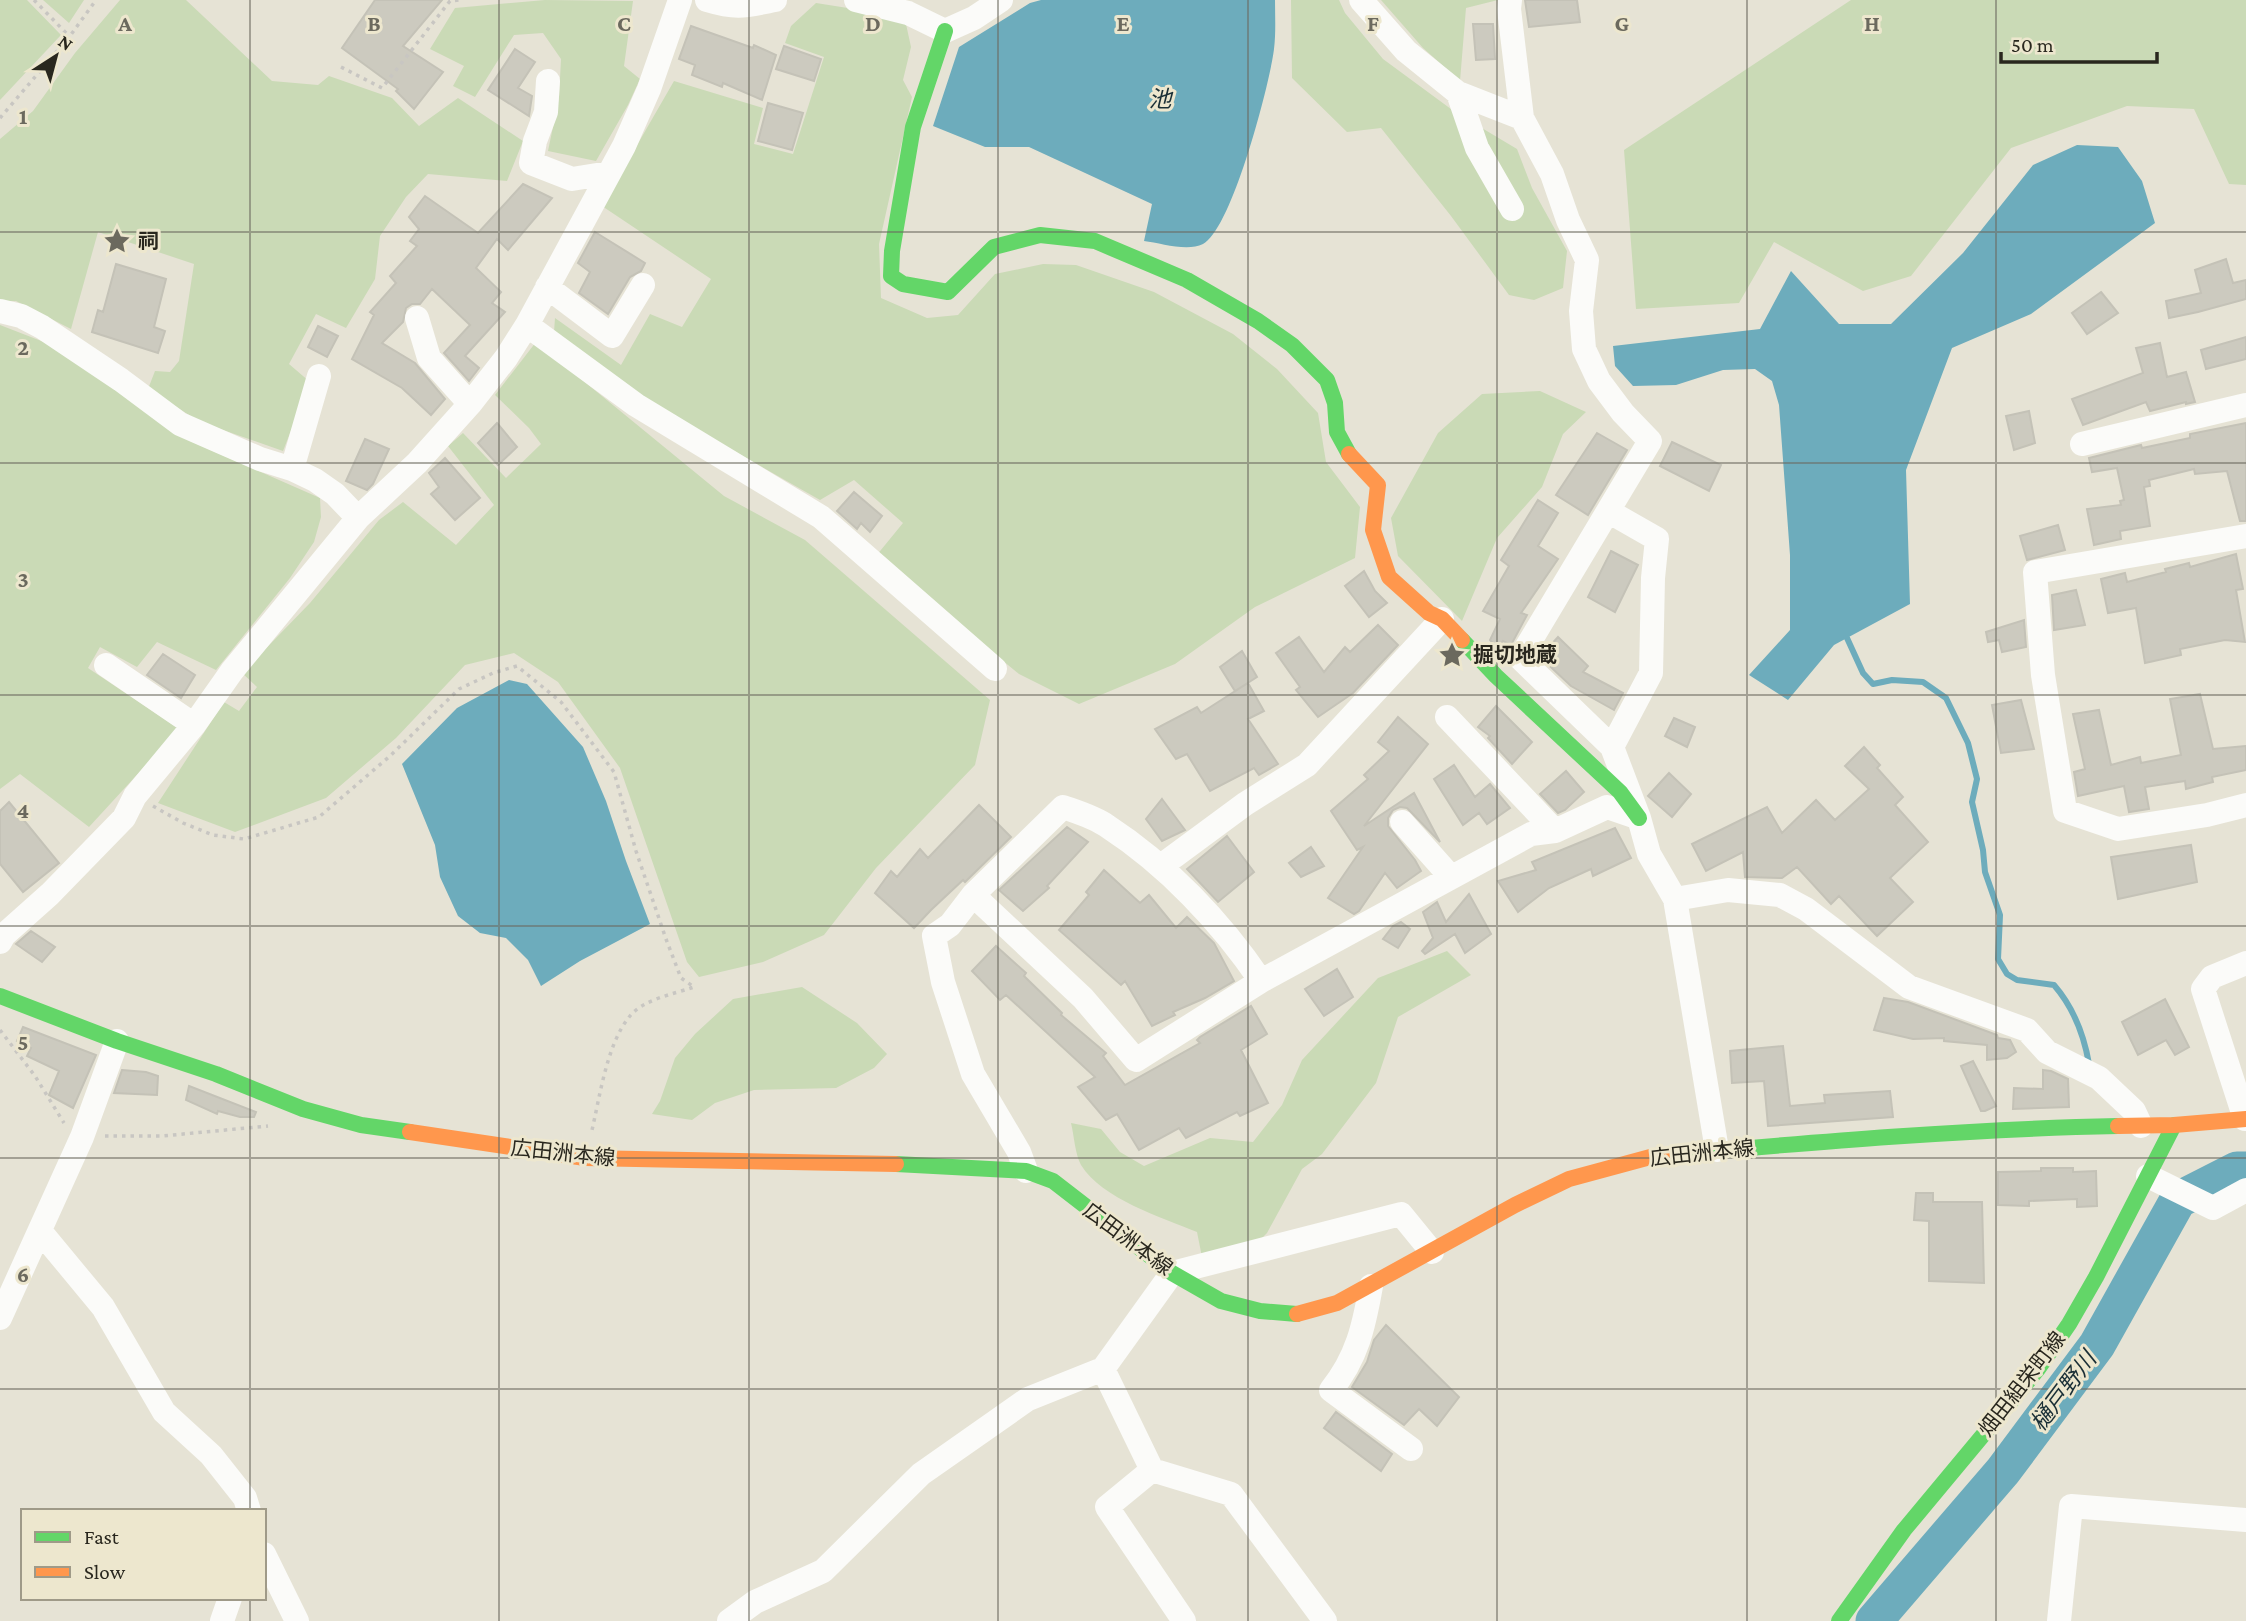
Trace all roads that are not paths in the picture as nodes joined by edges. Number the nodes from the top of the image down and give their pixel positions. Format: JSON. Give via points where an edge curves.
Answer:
{"nodes":[{"id":1,"x":680,"y":0,"type":"edge"},
{"id":2,"x":707,"y":0,"type":"edge"},
{"id":3,"x":775,"y":0,"type":"edge"},
{"id":4,"x":856,"y":0,"type":"edge"},
{"id":5,"x":1001,"y":0,"type":"edge"},
{"id":6,"x":1361,"y":0,"type":"edge"},
{"id":7,"x":1510,"y":0,"type":"edge"},
{"id":8,"x":914,"y":7,"type":"edge"},
{"id":9,"x":945,"y":31,"type":"junction"},
{"id":10,"x":548,"y":81,"type":"dead end"},
{"id":11,"x":1458,"y":93,"type":"junction"},
{"id":12,"x":1522,"y":118,"type":"junction"},
{"id":13,"x":610,"y":173,"type":"junction"},
{"id":14,"x":1511,"y":209,"type":"dead end"},
{"id":15,"x":643,"y":285,"type":"dead end"},
{"id":16,"x":547,"y":287,"type":"junction"},
{"id":17,"x":0,"y":311,"type":"edge"},
{"id":18,"x":417,"y":318,"type":"dead end"},
{"id":19,"x":527,"y":325,"type":"junction"},
{"id":20,"x":319,"y":376,"type":"dead end"},
{"id":21,"x":470,"y":404,"type":"junction"},
{"id":22,"x":2246,"y":405,"type":"edge"},
{"id":23,"x":2082,"y":444,"type":"dead end"},
{"id":24,"x":292,"y":469,"type":"junction"},
{"id":25,"x":1608,"y":511,"type":"junction"},
{"id":26,"x":358,"y":518,"type":"junction"},
{"id":27,"x":2246,"y":536,"type":"edge"},
{"id":28,"x":1442,"y":619,"type":"junction"},
{"id":29,"x":106,"y":665,"type":"dead end"},
{"id":30,"x":995,"y":669,"type":"dead end"},
{"id":31,"x":1447,"y":717,"type":"dead end"},
{"id":32,"x":194,"y":725,"type":"junction"},
{"id":33,"x":1612,"y":747,"type":"junction"},
{"id":34,"x":2246,"y":805,"type":"edge"},
{"id":35,"x":1639,"y":818,"type":"junction"},
{"id":36,"x":1402,"y":822,"type":"dead end"},
{"id":37,"x":1555,"y":831,"type":"junction"},
{"id":38,"x":1161,"y":866,"type":"junction"},
{"id":39,"x":1450,"y":876,"type":"junction"},
{"id":40,"x":973,"y":895,"type":"junction"},
{"id":41,"x":1675,"y":899,"type":"junction"},
{"id":42,"x":0,"y":942,"type":"edge"},
{"id":43,"x":2246,"y":963,"type":"edge"},
{"id":44,"x":1261,"y":981,"type":"junction"},
{"id":45,"x":0,"y":996,"type":"edge"},
{"id":46,"x":117,"y":1041,"type":"junction"},
{"id":47,"x":2246,"y":1119,"type":"edge"},
{"id":48,"x":2174,"y":1125,"type":"junction"},
{"id":49,"x":2141,"y":1126,"type":"junction"},
{"id":50,"x":1717,"y":1150,"type":"junction"},
{"id":51,"x":1026,"y":1171,"type":"junction"},
{"id":52,"x":2152,"y":1178,"type":"junction"},
{"id":53,"x":2246,"y":1190,"type":"edge"},
{"id":54,"x":40,"y":1231,"type":"junction"},
{"id":55,"x":1432,"y":1252,"type":"junction"},
{"id":56,"x":1172,"y":1273,"type":"junction"},
{"id":57,"x":1371,"y":1286,"type":"junction"},
{"id":58,"x":0,"y":1318,"type":"edge"},
{"id":59,"x":1103,"y":1369,"type":"junction"},
{"id":60,"x":1411,"y":1448,"type":"dead end"},
{"id":61,"x":1152,"y":1470,"type":"junction"},
{"id":62,"x":248,"y":1509,"type":"edge"},
{"id":63,"x":2246,"y":1520,"type":"edge"},
{"id":64,"x":266,"y":1558,"type":"edge"},
{"id":65,"x":229,"y":1600,"type":"edge"},
{"id":66,"x":222,"y":1621,"type":"edge"},
{"id":67,"x":297,"y":1621,"type":"edge"},
{"id":68,"x":729,"y":1621,"type":"edge"},
{"id":69,"x":1184,"y":1621,"type":"edge"},
{"id":70,"x":1325,"y":1621,"type":"edge"},
{"id":71,"x":1839,"y":1621,"type":"edge"},
{"id":72,"x":2059,"y":1621,"type":"edge"}],
"edges":[{"from":1,"to":13,"type":"street","via":[[649,89]]},
{"from":2,"to":3,"type":"street","via":[[742,7]]},
{"from":4,"to":8,"type":"street"},
{"from":5,"to":9,"type":"street"},
{"from":6,"to":11,"type":"street","via":[[1406,51]]},
{"from":7,"to":12,"type":"street"},
{"from":8,"to":9,"type":"street"},
{"from":9,"to":28,"type":"main road","via":[[913,127],[891,276],[903,285],[948,292],[994,247],[1040,235],[1095,241],[1186,280],[1258,321],[1292,345],[1327,380],[1335,403],[1337,432],[1349,454],[1378,485],[1373,530],[1388,577]]},
{"from":10,"to":13,"type":"street","via":[[546,112],[531,163],[572,179]]},
{"from":11,"to":12,"type":"street"},
{"from":11,"to":14,"type":"street","via":[[1477,148]]},
{"from":12,"to":25,"type":"street","via":[[1552,174],[1587,260],[1581,311],[1584,349],[1599,382],[1650,441]]},
{"from":13,"to":16,"type":"street"},
{"from":15,"to":16,"type":"street","via":[[612,336]]},
{"from":16,"to":19,"type":"street"},
{"from":17,"to":24,"type":"street","via":[[42,327],[180,424]]},
{"from":18,"to":21,"type":"street","via":[[429,358]]},
{"from":19,"to":21,"type":"street"},
{"from":19,"to":30,"type":"street","via":[[636,405],[821,517]]},
{"from":20,"to":24,"type":"street"},
{"from":21,"to":26,"type":"street","via":[[417,463]]},
{"from":22,"to":23,"type":"street"},
{"from":24,"to":26,"type":"street","via":[[315,480]]},
{"from":25,"to":33,"type":"street","via":[[1657,539],[1651,673]]},
{"from":25,"to":33,"type":"street","via":[[1520,658]]},
{"from":26,"to":32,"type":"street","via":[[232,671]]},
{"from":27,"to":34,"type":"street","via":[[2035,572],[2043,675],[2065,811],[2118,829]]},
{"from":28,"to":35,"type":"main road","via":[[1620,792]]},
{"from":28,"to":38,"type":"street","via":[[1307,765]]},
{"from":29,"to":32,"type":"street"},
{"from":31,"to":37,"type":"street"},
{"from":32,"to":42,"type":"street","via":[[135,796],[124,818]]},
{"from":33,"to":35,"type":"street"},
{"from":35,"to":37,"type":"street","via":[[1607,807]]},
{"from":35,"to":41,"type":"street","via":[[1649,854]]},
{"from":36,"to":39,"type":"street"},
{"from":37,"to":39,"type":"street","via":[[1531,834]]},
{"from":38,"to":40,"type":"street","via":[[1105,824],[1063,807]]},
{"from":38,"to":44,"type":"street","via":[[1239,948]]},
{"from":39,"to":44,"type":"street"},
{"from":40,"to":44,"type":"street","via":[[1083,998],[1136,1060]]},
{"from":40,"to":51,"type":"street","via":[[950,925],[934,936],[943,982],[973,1074]]},
{"from":41,"to":49,"type":"street","via":[[1728,890],[1780,895],[1806,909],[1909,987],[2027,1030],[2047,1052],[2099,1079],[2134,1111]]},
{"from":41,"to":50,"type":"street"},
{"from":43,"to":47,"type":"street","via":[[2212,977],[2203,989]]},
{"from":45,"to":46,"type":"main road","name":"広田洲本線"},
{"from":46,"to":51,"type":"main road","name":"広田洲本線","via":[[303,1109],[362,1125],[585,1158]]},
{"from":46,"to":54,"type":"street","via":[[82,1137]]},
{"from":47,"to":48,"type":"main road","name":"広田洲本線"},
{"from":48,"to":49,"type":"main road","name":"広田洲本線"},
{"from":48,"to":52,"type":"main road","name":"畑田組栄町線"},
{"from":49,"to":50,"type":"main road","name":"広田洲本線","via":[[2034,1128]]},
{"from":50,"to":55,"type":"main road","name":"広田洲本線","via":[[1654,1157],[1569,1179]]},
{"from":51,"to":56,"type":"main road","name":"広田洲本線","via":[[1053,1181]]},
{"from":52,"to":53,"type":"street","via":[[2213,1208]]},
{"from":52,"to":71,"type":"main road","name":"畑田組栄町線","via":[[2069,1324],[2038,1369],[1904,1530]]},
{"from":54,"to":58,"type":"street"},
{"from":54,"to":62,"type":"street","via":[[103,1307],[164,1412],[211,1455],[246,1498]]},
{"from":55,"to":56,"type":"street","via":[[1401,1214]]},
{"from":55,"to":57,"type":"main road","name":"広田洲本線"},
{"from":56,"to":57,"type":"main road","name":"広田洲本線","via":[[1221,1301],[1299,1314],[1337,1303]]},
{"from":56,"to":59,"type":"street"},
{"from":57,"to":60,"type":"street","via":[[1354,1355],[1331,1390]]},
{"from":59,"to":61,"type":"street"},
{"from":59,"to":68,"type":"street","via":[[1028,1399],[921,1474],[823,1571],[755,1602]]},
{"from":61,"to":69,"type":"street","via":[[1107,1507]]},
{"from":61,"to":70,"type":"street","via":[[1231,1494]]},
{"from":63,"to":72,"type":"street","via":[[2071,1506]]},
{"from":64,"to":67,"type":"street"},
{"from":65,"to":66,"type":"street"}]}
